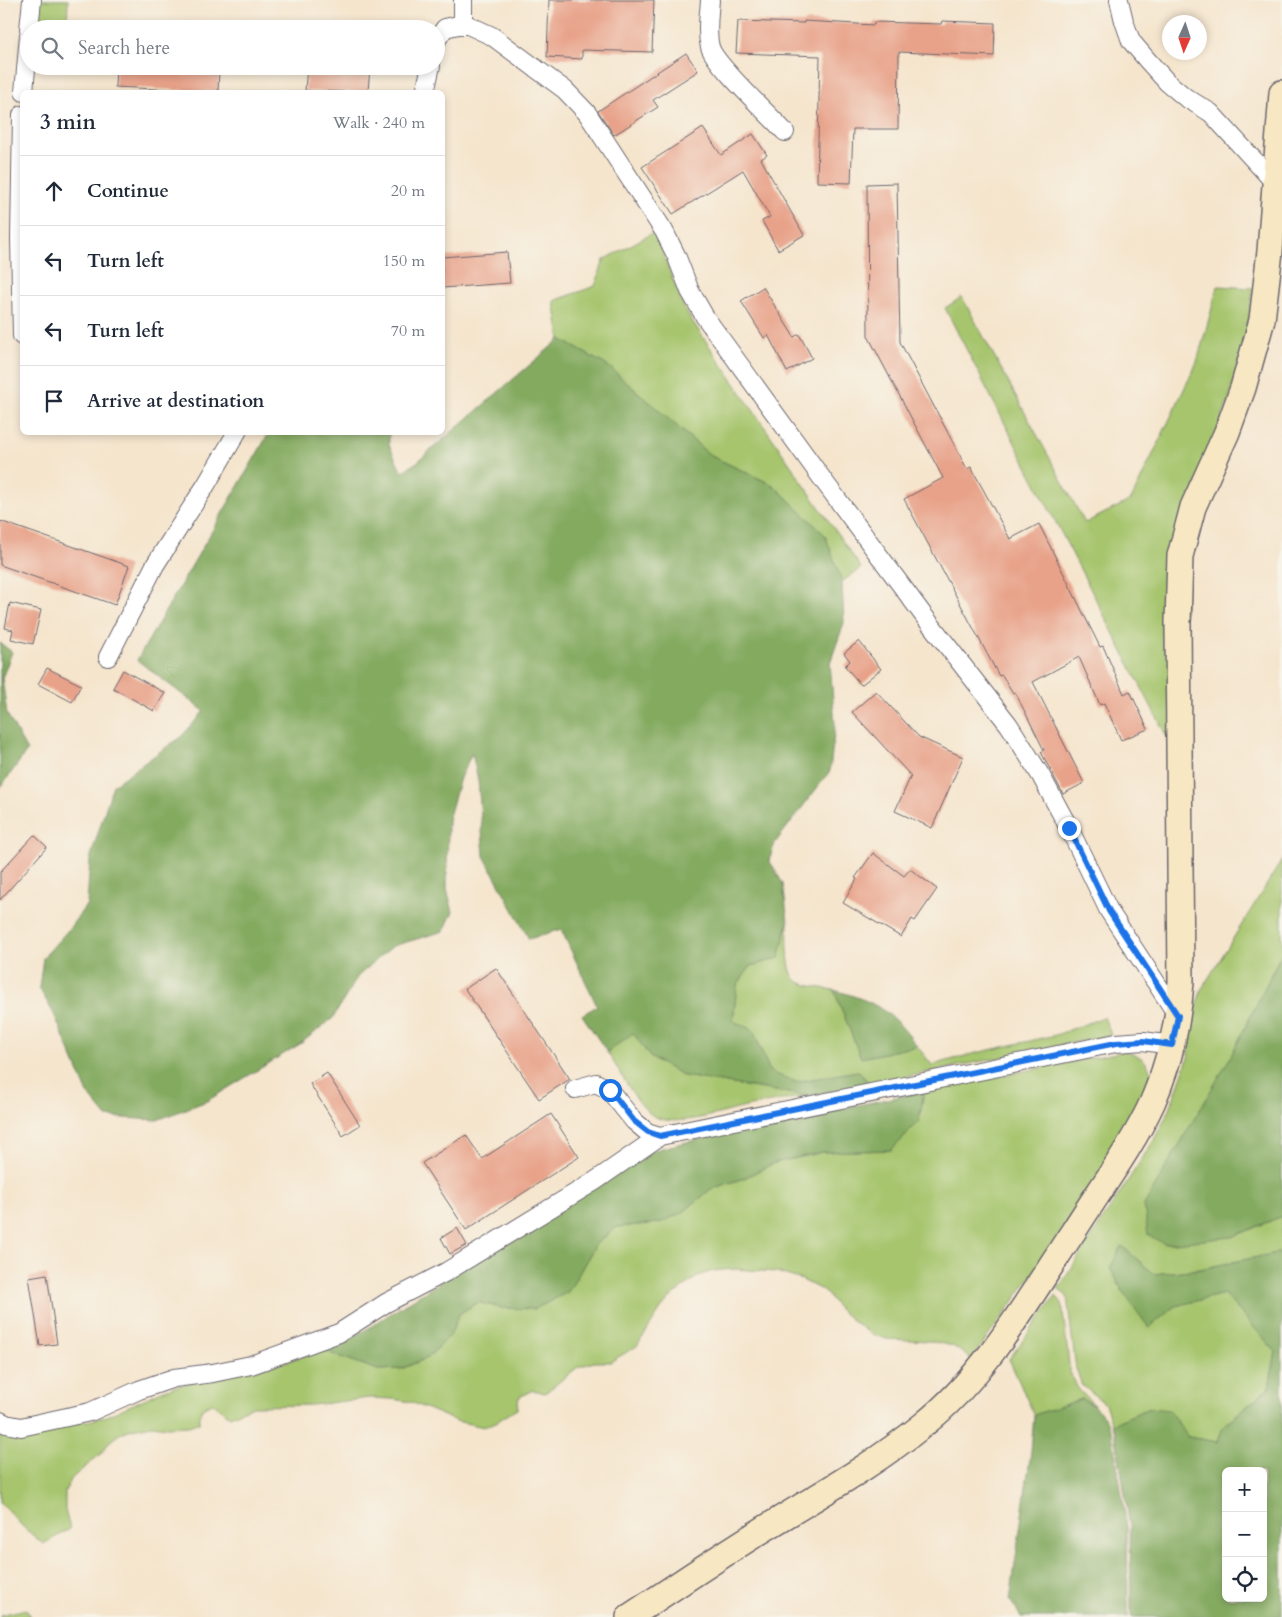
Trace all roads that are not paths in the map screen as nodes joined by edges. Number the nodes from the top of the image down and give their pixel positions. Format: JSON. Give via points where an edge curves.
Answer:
{"nodes":[{"id":1,"x":32,"y":0,"type":"edge"},
{"id":2,"x":463,"y":0,"type":"edge"},
{"id":3,"x":710,"y":0,"type":"edge"},
{"id":4,"x":1119,"y":0,"type":"edge"},
{"id":5,"x":30,"y":20,"type":"edge"},
{"id":6,"x":463,"y":25,"type":"junction"},
{"id":7,"x":445,"y":28,"type":"edge"},
{"id":8,"x":25,"y":75,"type":"edge"},
{"id":9,"x":429,"y":75,"type":"edge"},
{"id":10,"x":24,"y":90,"type":"edge"},
{"id":11,"x":425,"y":90,"type":"edge"},
{"id":12,"x":1282,"y":92,"type":"edge"},
{"id":13,"x":785,"y":132,"type":"dead end"},
{"id":14,"x":1276,"y":183,"type":"junction"},
{"id":15,"x":235,"y":435,"type":"edge"},
{"id":16,"x":108,"y":657,"type":"dead end"},
{"id":17,"x":1178,"y":1016,"type":"junction"},
{"id":18,"x":1172,"y":1045,"type":"junction"},
{"id":19,"x":575,"y":1088,"type":"dead end"},
{"id":20,"x":660,"y":1136,"type":"junction"},
{"id":21,"x":0,"y":1421,"type":"edge"},
{"id":22,"x":629,"y":1617,"type":"edge"}],
"edges":[{"from":1,"to":5,"type":"street"},
{"from":2,"to":6,"type":"street"},
{"from":3,"to":13,"type":"street","via":[[708,35],[711,49],[721,65]]},
{"from":4,"to":14,"type":"street","via":[[1131,41],[1166,82],[1211,113]]},
{"from":6,"to":7,"type":"street"},
{"from":6,"to":17,"type":"street","via":[[492,36],[565,90],[587,113],[664,231],[705,317],[872,546],[1009,725],[1069,828],[1109,911]]},
{"from":8,"to":10,"type":"street"},
{"from":9,"to":11,"type":"street"},
{"from":12,"to":14,"type":"street"},
{"from":14,"to":17,"type":"street","via":[[1262,320],[1230,424],[1193,507],[1180,556],[1181,972]]},
{"from":15,"to":16,"type":"street","via":[[155,565]]},
{"from":17,"to":18,"type":"street"},
{"from":18,"to":20,"type":"street","via":[[1143,1041],[1116,1043]]},
{"from":18,"to":22,"type":"street","via":[[1152,1102],[1119,1161],[1001,1340],[967,1382],[924,1425],[854,1474]]},
{"from":19,"to":20,"type":"street","via":[[596,1083],[610,1090],[634,1121],[648,1132]]},
{"from":20,"to":21,"type":"street","via":[[586,1186],[446,1272],[386,1303],[339,1333],[252,1365],[174,1378],[90,1412],[22,1427]]}]}
